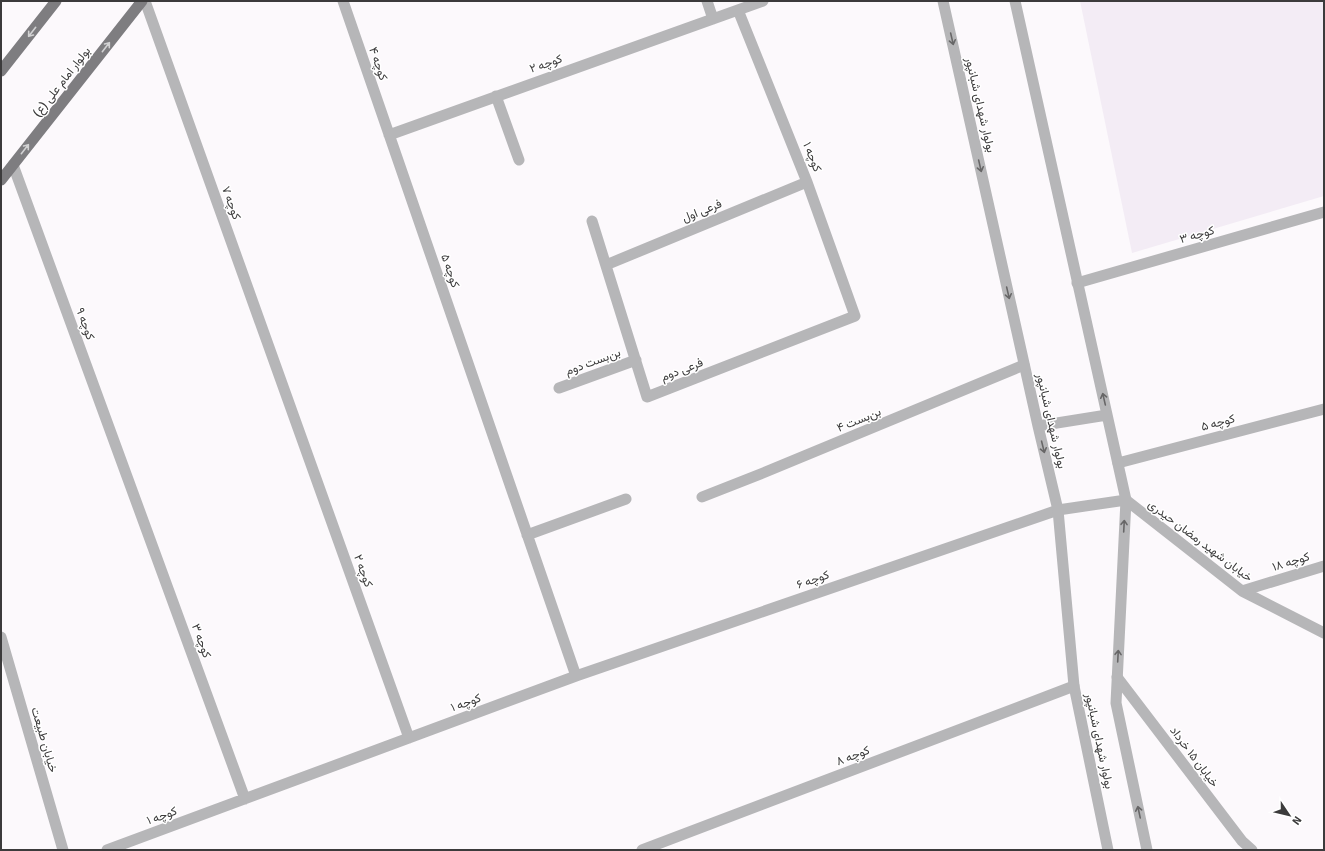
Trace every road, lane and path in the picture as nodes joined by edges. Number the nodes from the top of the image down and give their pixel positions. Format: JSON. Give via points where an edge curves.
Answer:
{"nodes":[{"id":1,"x":56,"y":1,"type":"edge"},
{"id":2,"x":144,"y":1,"type":"edge"},
{"id":3,"x":707,"y":1,"type":"edge"},
{"id":4,"x":764,"y":1,"type":"edge"},
{"id":5,"x":943,"y":1,"type":"edge"},
{"id":6,"x":1015,"y":1,"type":"edge"},
{"id":7,"x":345,"y":2,"type":"edge"},
{"id":8,"x":738,"y":10,"type":"junction"},
{"id":9,"x":713,"y":19,"type":"junction"},
{"id":10,"x":1,"y":71,"type":"edge"},
{"id":11,"x":496,"y":96,"type":"junction"},
{"id":12,"x":389,"y":135,"type":"junction"},
{"id":13,"x":519,"y":160,"type":"dead end"},
{"id":14,"x":13,"y":165,"type":"junction"},
{"id":15,"x":1,"y":180,"type":"edge"},
{"id":16,"x":808,"y":182,"type":"junction"},
{"id":17,"x":1324,"y":212,"type":"edge"},
{"id":18,"x":592,"y":221,"type":"dead end"},
{"id":19,"x":606,"y":264,"type":"junction"},
{"id":20,"x":1078,"y":283,"type":"junction"},
{"id":21,"x":856,"y":316,"type":"joint"},
{"id":22,"x":636,"y":360,"type":"junction"},
{"id":23,"x":1024,"y":365,"type":"junction"},
{"id":24,"x":558,"y":388,"type":"dead end"},
{"id":25,"x":1324,"y":409,"type":"edge"},
{"id":26,"x":293,"y":413,"type":"joint"},
{"id":27,"x":1108,"y":415,"type":"junction"},
{"id":28,"x":1038,"y":426,"type":"junction"},
{"id":29,"x":1118,"y":463,"type":"junction"},
{"id":30,"x":133,"y":492,"type":"joint"},
{"id":31,"x":702,"y":497,"type":"dead end"},
{"id":32,"x":626,"y":499,"type":"dead end"},
{"id":33,"x":1126,"y":500,"type":"junction"},
{"id":34,"x":1058,"y":510,"type":"junction"},
{"id":35,"x":527,"y":535,"type":"junction"},
{"id":36,"x":1324,"y":566,"type":"edge"},
{"id":37,"x":1242,"y":591,"type":"junction"},
{"id":38,"x":1324,"y":633,"type":"edge"},
{"id":39,"x":1,"y":637,"type":"edge"},
{"id":40,"x":576,"y":676,"type":"junction"},
{"id":41,"x":1117,"y":677,"type":"junction"},
{"id":42,"x":1074,"y":686,"type":"junction"},
{"id":43,"x":409,"y":738,"type":"junction"},
{"id":44,"x":245,"y":799,"type":"junction"},
{"id":45,"x":62,"y":850,"type":"edge"},
{"id":46,"x":107,"y":850,"type":"edge"},
{"id":47,"x":642,"y":850,"type":"edge"},
{"id":48,"x":1108,"y":850,"type":"edge"},
{"id":49,"x":1147,"y":850,"type":"edge"},
{"id":50,"x":1252,"y":850,"type":"edge"}],
"edges":[{"from":1,"to":10,"type":"main road","one_way":true},
{"from":14,"to":2,"type":"main road","name":"بولوار امام علی (ع)","one_way":true},
{"from":2,"to":26,"type":"street","name":"کوچه ۷"},
{"from":3,"to":9,"type":"street"},
{"from":4,"to":8,"type":"street","name":"کوچه ۲"},
{"from":5,"to":23,"type":"street","name":"بولوار شهدای شبانپور","one_way":true},
{"from":6,"to":20,"type":"street","name":"بولوار شهدای شبانپور"},
{"from":7,"to":12,"type":"street","name":"کوچه ۴"},
{"from":8,"to":9,"type":"street","name":"کوچه ۲"},
{"from":8,"to":16,"type":"street","name":"کوچه ۱"},
{"from":9,"to":11,"type":"street","name":"کوچه ۲"},
{"from":11,"to":12,"type":"street","name":"کوچه ۲"},
{"from":11,"to":13,"type":"street"},
{"from":12,"to":35,"type":"street","name":"کوچه ۵"},
{"from":14,"to":15,"type":"main road","name":"بولوار امام علی (ع)"},
{"from":14,"to":30,"type":"street","name":"کوچه ۹"},
{"from":16,"to":19,"type":"street","name":"فرعی اول"},
{"from":16,"to":21,"type":"street","name":"کوچه ۱"},
{"from":17,"to":20,"type":"street","name":"کوچه ۳"},
{"from":18,"to":19,"type":"street","name":"فرعی دوم"},
{"from":19,"to":22,"type":"street","name":"فرعی دوم"},
{"from":27,"to":20,"type":"street","name":"بولوار شهدای شبانپور","one_way":true},
{"from":21,"to":22,"type":"street","name":"فرعی دوم","via":[[648,397]]},
{"from":22,"to":24,"type":"street","name":"بن‌بست دوم"},
{"from":23,"to":28,"type":"street","name":"بولوار شهدای شبانپور"},
{"from":23,"to":31,"type":"street","name":"بن‌بست ۴"},
{"from":25,"to":29,"type":"street","name":"کوچه ۵"},
{"from":26,"to":43,"type":"street","name":"کوچه ۲"},
{"from":27,"to":28,"type":"street"},
{"from":27,"to":29,"type":"street","name":"بولوار شهدای شبانپور"},
{"from":28,"to":34,"type":"street","name":"بولوار شهدای شبانپور","one_way":true},
{"from":29,"to":33,"type":"street","name":"بولوار شهدای شبانپور"},
{"from":30,"to":44,"type":"street","name":"کوچه ۳"},
{"from":32,"to":35,"type":"street"},
{"from":33,"to":34,"type":"street","name":"کوچه ۶"},
{"from":33,"to":37,"type":"street","name":"خیابان شهید رمضان حیدری"},
{"from":41,"to":33,"type":"street","name":"بولوار شهدای شبانپور","one_way":true},
{"from":34,"to":40,"type":"street","name":"کوچه ۶"},
{"from":34,"to":42,"type":"street","name":"بولوار شهدای شبانپور"},
{"from":35,"to":40,"type":"street"},
{"from":36,"to":37,"type":"street","name":"کوچه ۱۸"},
{"from":37,"to":38,"type":"street","name":"خیابان شهید رمضان حیدری"},
{"from":39,"to":45,"type":"street","name":"خیابان طبیعت"},
{"from":40,"to":43,"type":"street","name":"کوچه ۱"},
{"from":49,"to":41,"type":"street","name":"بولوار شهدای شبانپور","one_way":true,"via":[[1116,703]]},
{"from":41,"to":50,"type":"street","name":"خیابان ۱۵ خرداد","via":[[1242,841]]},
{"from":42,"to":47,"type":"street","name":"کوچه ۸"},
{"from":42,"to":48,"type":"street","name":"بولوار شهدای شبانپور"},
{"from":43,"to":44,"type":"street","name":"کوچه ۱"},
{"from":44,"to":46,"type":"street","name":"کوچه ۱"}]}
